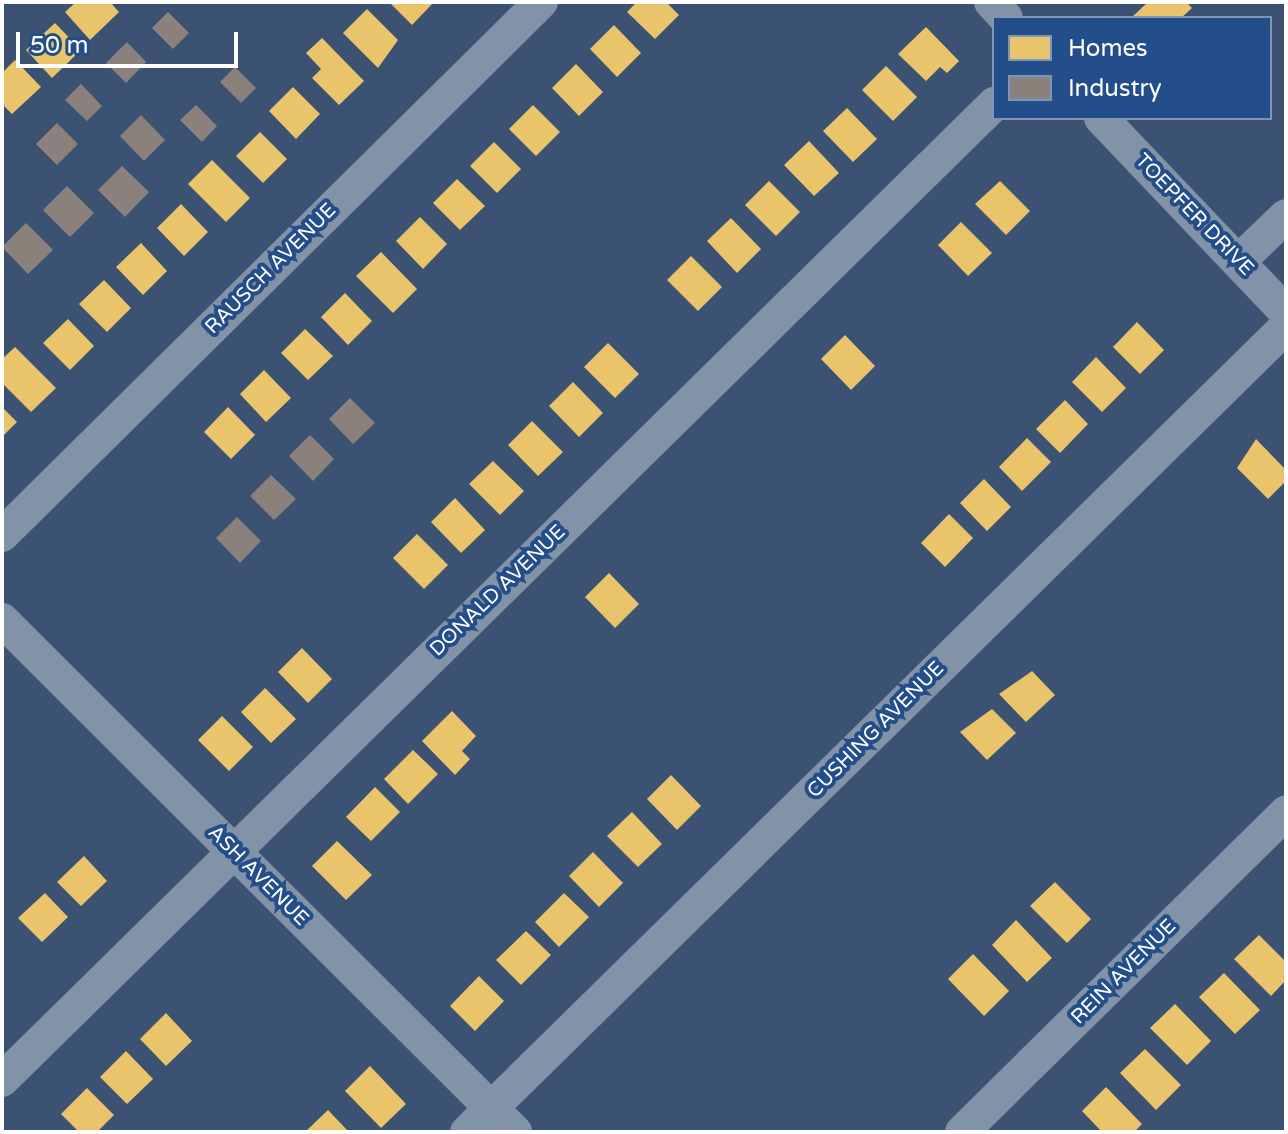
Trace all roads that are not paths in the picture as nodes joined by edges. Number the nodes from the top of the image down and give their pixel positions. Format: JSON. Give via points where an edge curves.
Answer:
{"nodes":[{"id":1,"x":541,"y":2,"type":"edge"},
{"id":2,"x":992,"y":106,"type":"edge"},
{"id":3,"x":1103,"y":120,"type":"edge"},
{"id":4,"x":1286,"y":216,"type":"edge"},
{"id":5,"x":1238,"y":262,"type":"junction"},
{"id":6,"x":1286,"y":312,"type":"edge"},
{"id":7,"x":1286,"y":327,"type":"edge"},
{"id":8,"x":2,"y":535,"type":"edge"},
{"id":9,"x":2,"y":620,"type":"edge"},
{"id":10,"x":1286,"y":812,"type":"edge"},
{"id":11,"x":233,"y":852,"type":"junction"},
{"id":12,"x":2,"y":1080,"type":"edge"},
{"id":13,"x":503,"y":1120,"type":"edge"},
{"id":14,"x":467,"y":1132,"type":"edge"},
{"id":15,"x":962,"y":1132,"type":"edge"}],
"edges":[{"from":1,"to":8,"type":"street","name":"RAUSCH AVENUE"},
{"from":2,"to":11,"type":"street","name":"DONALD AVENUE"},
{"from":3,"to":5,"type":"street","name":"TOEPFER DRIVE"},
{"from":4,"to":5,"type":"street"},
{"from":5,"to":6,"type":"street","name":"TOEPFER DRIVE"},
{"from":7,"to":13,"type":"street","name":"CUSHING AVENUE"},
{"from":9,"to":11,"type":"street","name":"ASH AVENUE"},
{"from":10,"to":15,"type":"street","name":"REIN AVENUE"},
{"from":11,"to":12,"type":"street","name":"DONALD AVENUE"},
{"from":11,"to":13,"type":"street","name":"ASH AVENUE"},
{"from":13,"to":14,"type":"street","name":"CUSHING AVENUE"}]}
